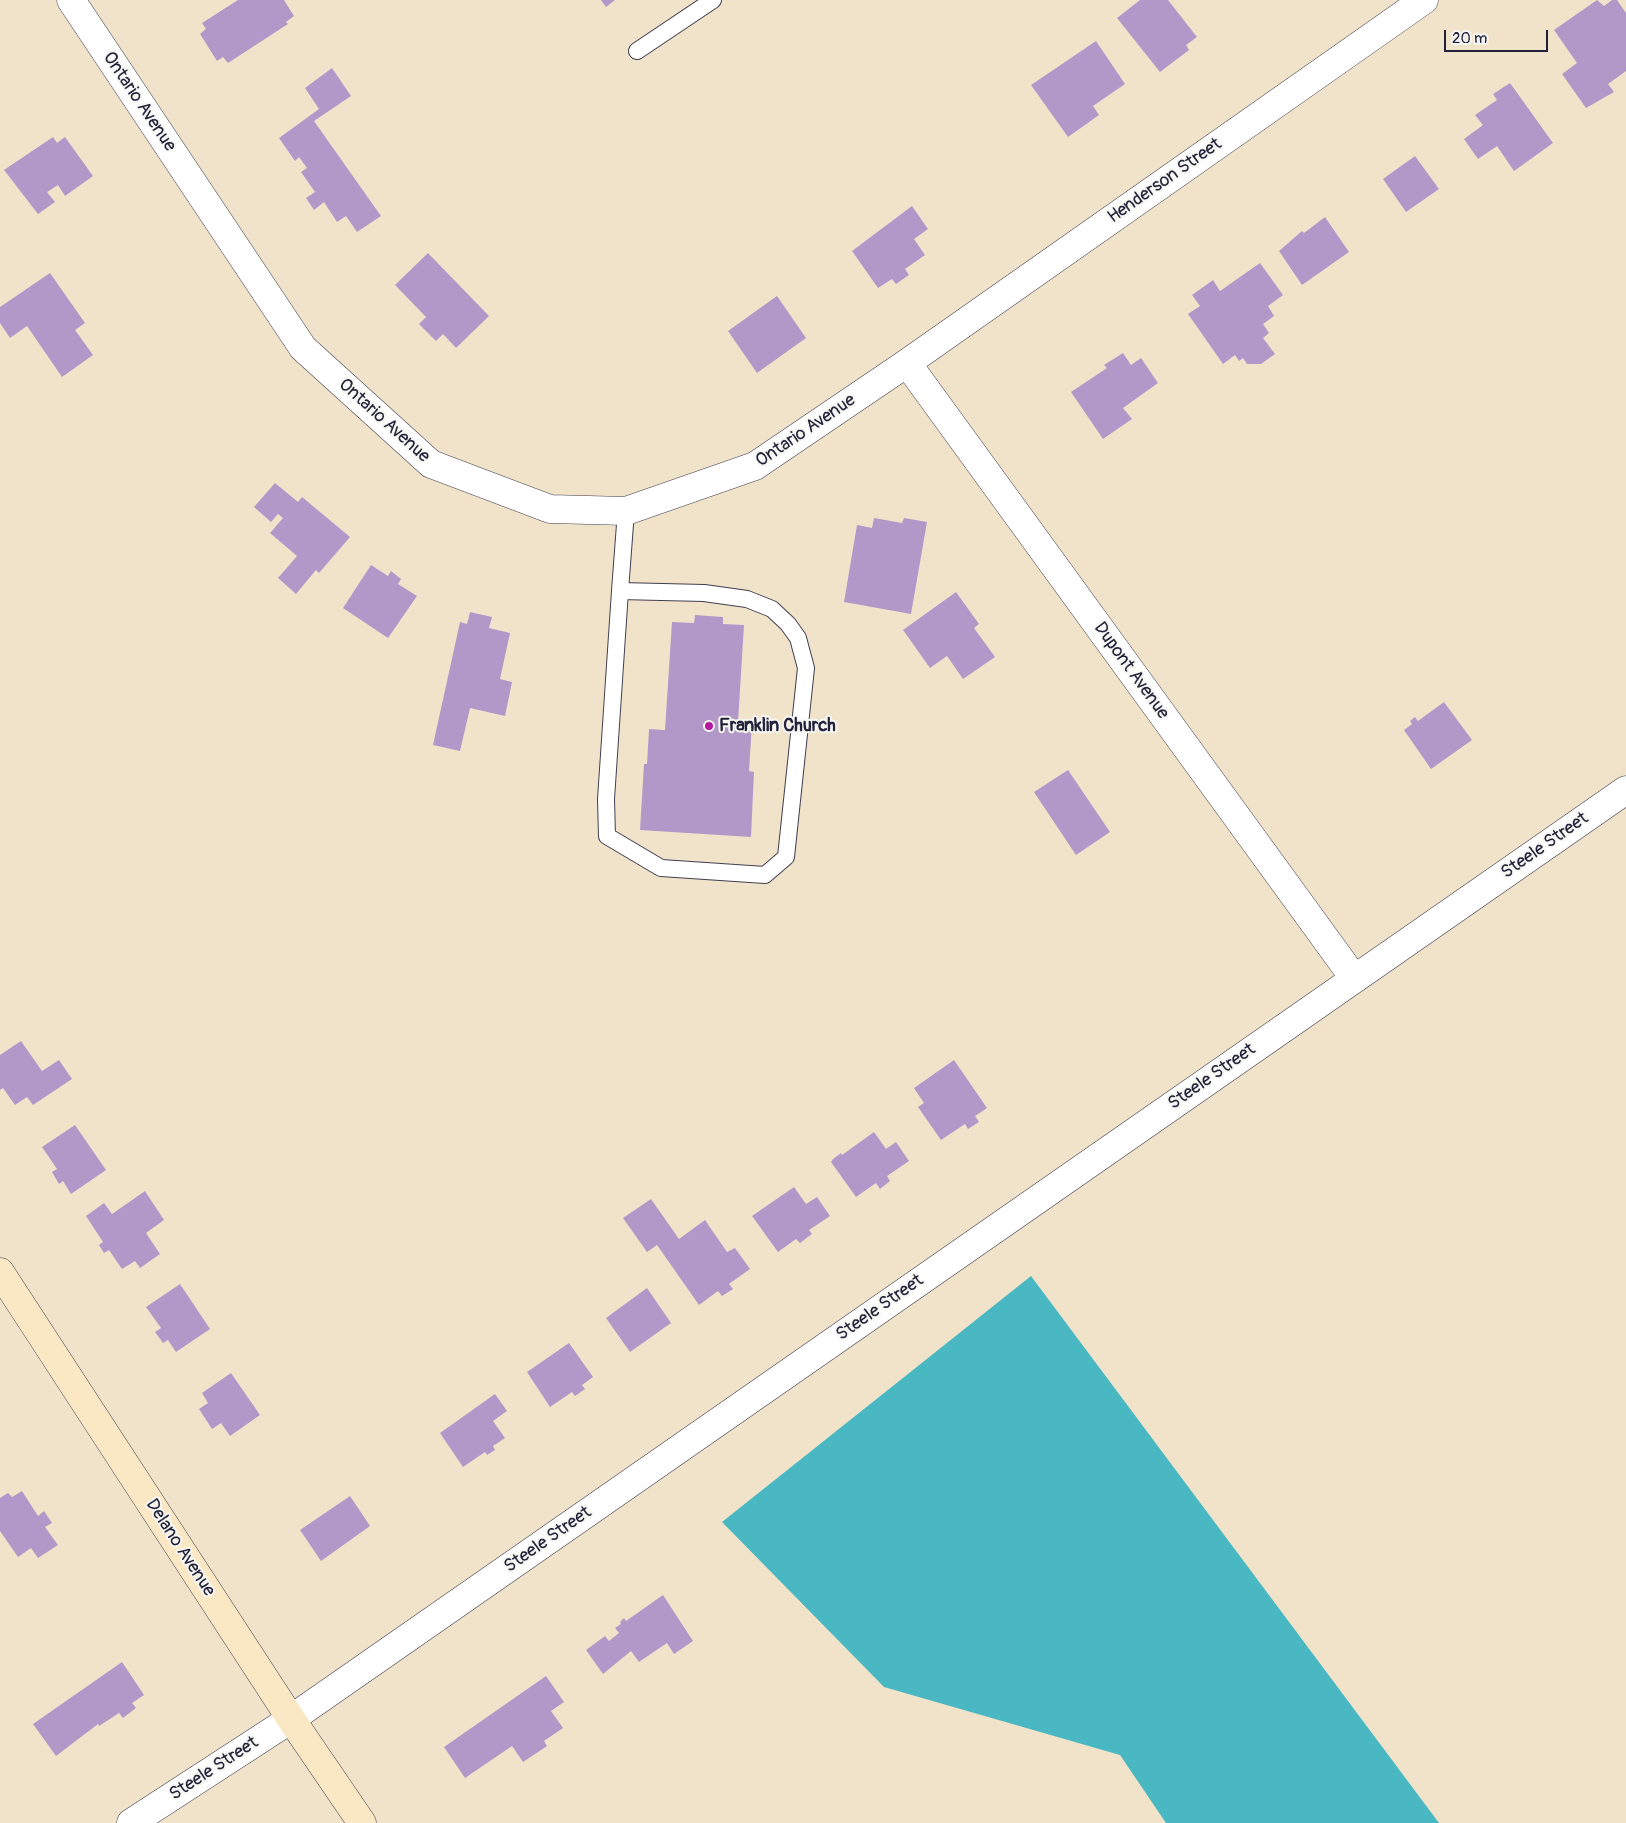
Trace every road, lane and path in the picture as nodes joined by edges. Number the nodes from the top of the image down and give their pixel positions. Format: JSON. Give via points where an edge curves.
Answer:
{"nodes":[{"id":1,"x":71,"y":0,"type":"edge"},
{"id":2,"x":713,"y":0,"type":"edge"},
{"id":3,"x":1424,"y":0,"type":"edge"},
{"id":4,"x":637,"y":51,"type":"dead end"},
{"id":5,"x":907,"y":363,"type":"junction"},
{"id":6,"x":626,"y":511,"type":"junction"},
{"id":7,"x":620,"y":591,"type":"junction"},
{"id":8,"x":1626,"y":790,"type":"edge"},
{"id":9,"x":1354,"y":978,"type":"junction"},
{"id":10,"x":0,"y":1272,"type":"edge"},
{"id":11,"x":291,"y":1719,"type":"junction"},
{"id":12,"x":131,"y":1823,"type":"edge"},
{"id":13,"x":362,"y":1823,"type":"edge"}],
"edges":[{"from":1,"to":6,"type":"street","name":"Ontario Avenue","via":[[303,348],[431,464],[550,509]]},
{"from":2,"to":4,"type":"lane"},
{"from":3,"to":5,"type":"street","name":"Henderson Street"},
{"from":5,"to":6,"type":"street","name":"Ontario Avenue","via":[[755,466]]},
{"from":5,"to":9,"type":"street","name":"Dupont Avenue"},
{"from":6,"to":7,"type":"lane"},
{"from":7,"to":7,"type":"lane","via":[[606,836],[661,868],[765,875],[786,857],[806,668],[798,638],[772,609],[747,600],[704,593]]},
{"from":8,"to":9,"type":"street","name":"Steele Street"},
{"from":9,"to":11,"type":"street","name":"Steele Street"},
{"from":10,"to":11,"type":"main road","name":"Delano Avenue"},
{"from":11,"to":12,"type":"street","name":"Steele Street"},
{"from":11,"to":13,"type":"main road","name":"Delano Avenue"}]}
